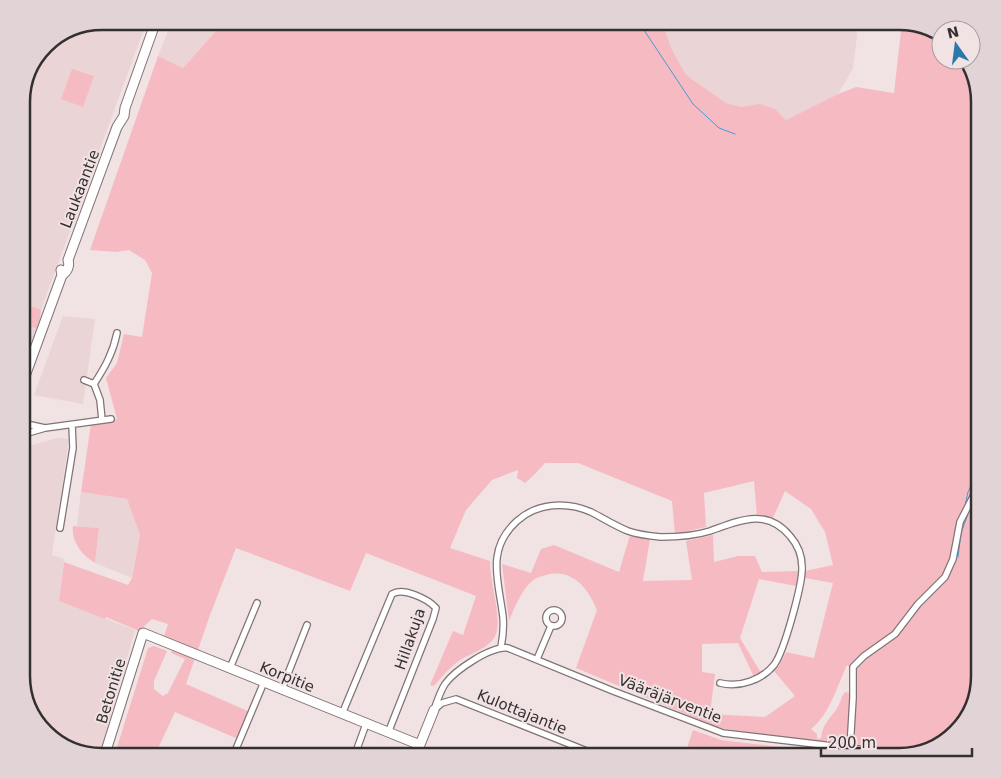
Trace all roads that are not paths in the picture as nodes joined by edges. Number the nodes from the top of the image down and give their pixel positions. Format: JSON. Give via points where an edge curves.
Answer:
{"nodes":[{"id":1,"x":153,"y":30,"type":"edge"},
{"id":2,"x":117,"y":333,"type":"dead end"},
{"id":3,"x":30,"y":362,"type":"edge"},
{"id":4,"x":84,"y":380,"type":"dead end"},
{"id":5,"x":94,"y":384,"type":"junction"},
{"id":6,"x":111,"y":419,"type":"dead end"},
{"id":7,"x":102,"y":420,"type":"junction"},
{"id":8,"x":30,"y":424,"type":"edge"},
{"id":9,"x":72,"y":424,"type":"junction"},
{"id":10,"x":45,"y":428,"type":"junction"},
{"id":11,"x":30,"y":431,"type":"edge"},
{"id":12,"x":971,"y":501,"type":"edge"},
{"id":13,"x":60,"y":528,"type":"dead end"},
{"id":14,"x":257,"y":603,"type":"dead end"},
{"id":15,"x":307,"y":625,"type":"dead end"},
{"id":16,"x":551,"y":626,"type":"dead end"},
{"id":17,"x":143,"y":633,"type":"joint"},
{"id":18,"x":502,"y":647,"type":"junction"},
{"id":19,"x":537,"y":659,"type":"junction"},
{"id":20,"x":230,"y":668,"type":"junction"},
{"id":21,"x":264,"y":682,"type":"junction"},
{"id":22,"x":720,"y":683,"type":"dead end"},
{"id":23,"x":282,"y":689,"type":"junction"},
{"id":24,"x":434,"y":710,"type":"junction"},
{"id":25,"x":342,"y":714,"type":"junction"},
{"id":26,"x":366,"y":724,"type":"junction"},
{"id":27,"x":388,"y":732,"type":"junction"},
{"id":28,"x":420,"y":746,"type":"joint"},
{"id":29,"x":107,"y":748,"type":"edge"},
{"id":30,"x":236,"y":748,"type":"edge"},
{"id":31,"x":357,"y":748,"type":"edge"},
{"id":32,"x":579,"y":748,"type":"edge"},
{"id":33,"x":850,"y":748,"type":"joint"}],
"edges":[{"from":1,"to":3,"type":"street","name":"Laukaantie","via":[[124,116],[117,127]]},
{"from":2,"to":5,"type":"street","via":[[113,351]]},
{"from":4,"to":5,"type":"street"},
{"from":5,"to":7,"type":"street"},
{"from":6,"to":7,"type":"street"},
{"from":7,"to":9,"type":"street"},
{"from":8,"to":10,"type":"street"},
{"from":9,"to":10,"type":"street"},
{"from":9,"to":13,"type":"street","via":[[72,448]]},
{"from":10,"to":11,"type":"street"},
{"from":12,"to":33,"type":"street","via":[[960,522],[953,559],[945,577],[895,634],[853,667]]},
{"from":14,"to":20,"type":"street"},
{"from":15,"to":23,"type":"street"},
{"from":16,"to":19,"type":"street"},
{"from":17,"to":20,"type":"street","name":"Korpitie"},
{"from":17,"to":29,"type":"street","name":"Betonitie"},
{"from":18,"to":19,"type":"street","name":"Vääräjärventie"},
{"from":18,"to":22,"type":"street","via":[[504,629],[497,582],[497,554],[508,530],[525,515],[552,505],[578,507],[628,531],[677,537],[710,531],[736,520],[766,520],[789,534],[800,555],[800,584],[775,664],[762,676],[744,683]]},
{"from":18,"to":24,"type":"street","via":[[453,675]]},
{"from":19,"to":33,"type":"street","name":"Vääräjärventie","via":[[712,730],[754,738]]},
{"from":20,"to":21,"type":"street","name":"Korpitie"},
{"from":21,"to":23,"type":"street","name":"Korpitie"},
{"from":21,"to":30,"type":"street"},
{"from":23,"to":25,"type":"street","name":"Korpitie"},
{"from":24,"to":28,"type":"street"},
{"from":24,"to":32,"type":"street","name":"Kulottajantie","via":[[442,703],[456,700]]},
{"from":25,"to":26,"type":"street","name":"Korpitie"},
{"from":25,"to":27,"type":"street","name":"Hillakuja","via":[[392,594],[406,593],[436,608]]},
{"from":26,"to":27,"type":"street","name":"Korpitie"},
{"from":26,"to":31,"type":"street"},
{"from":27,"to":28,"type":"street","name":"Korpitie"}]}
